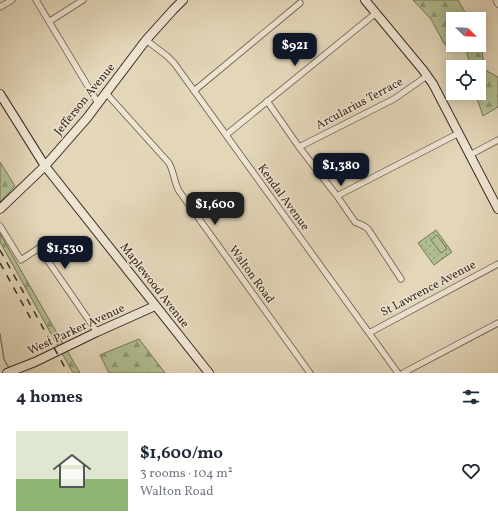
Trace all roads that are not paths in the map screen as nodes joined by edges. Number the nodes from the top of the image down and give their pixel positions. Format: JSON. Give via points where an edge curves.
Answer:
{"nodes":[{"id":1,"x":12,"y":0,"type":"edge"},
{"id":2,"x":36,"y":0,"type":"edge"},
{"id":3,"x":83,"y":0,"type":"edge"},
{"id":4,"x":183,"y":0,"type":"edge"},
{"id":5,"x":365,"y":0,"type":"edge"},
{"id":6,"x":496,"y":0,"type":"edge"},
{"id":7,"x":300,"y":3,"type":"dead end"},
{"id":8,"x":498,"y":4,"type":"edge"},
{"id":9,"x":0,"y":7,"type":"edge"},
{"id":10,"x":376,"y":13,"type":"junction"},
{"id":11,"x":50,"y":21,"type":"junction"},
{"id":12,"x":146,"y":40,"type":"junction"},
{"id":13,"x":427,"y":76,"type":"junction"},
{"id":14,"x":194,"y":91,"type":"junction"},
{"id":15,"x":106,"y":93,"type":"junction"},
{"id":16,"x":0,"y":94,"type":"edge"},
{"id":17,"x":267,"y":101,"type":"junction"},
{"id":18,"x":98,"y":103,"type":"junction"},
{"id":19,"x":459,"y":133,"type":"junction"},
{"id":20,"x":226,"y":135,"type":"junction"},
{"id":21,"x":498,"y":140,"type":"edge"},
{"id":22,"x":299,"y":147,"type":"junction"},
{"id":23,"x":470,"y":155,"type":"junction"},
{"id":24,"x":45,"y":166,"type":"junction"},
{"id":25,"x":337,"y":196,"type":"junction"},
{"id":26,"x":0,"y":209,"type":"edge"},
{"id":27,"x":498,"y":209,"type":"edge"},
{"id":28,"x":0,"y":226,"type":"edge"},
{"id":29,"x":498,"y":264,"type":"edge"},
{"id":30,"x":401,"y":279,"type":"dead end"},
{"id":31,"x":156,"y":306,"type":"junction"},
{"id":32,"x":498,"y":323,"type":"edge"},
{"id":33,"x":97,"y":332,"type":"junction"},
{"id":34,"x":369,"y":333,"type":"junction"},
{"id":35,"x":11,"y":371,"type":"edge"},
{"id":36,"x":209,"y":373,"type":"edge"},
{"id":37,"x":310,"y":373,"type":"edge"},
{"id":38,"x":398,"y":373,"type":"edge"},
{"id":39,"x":403,"y":373,"type":"edge"}],
"edges":[{"from":1,"to":9,"type":"street"},
{"from":2,"to":11,"type":"street"},
{"from":3,"to":11,"type":"street"},
{"from":4,"to":12,"type":"street","name":"Jefferson Avenue"},
{"from":5,"to":10,"type":"street"},
{"from":6,"to":8,"type":"street"},
{"from":7,"to":14,"type":"street"},
{"from":10,"to":13,"type":"street"},
{"from":10,"to":17,"type":"street"},
{"from":11,"to":18,"type":"street"},
{"from":12,"to":14,"type":"street","name":"Kendal Avenue","via":[[174,63]]},
{"from":12,"to":15,"type":"street","name":"Jefferson Avenue"},
{"from":13,"to":19,"type":"street"},
{"from":13,"to":22,"type":"street","name":"Arcularius Terrace","via":[[394,99]]},
{"from":14,"to":20,"type":"street","name":"Kendal Avenue"},
{"from":15,"to":18,"type":"street","name":"Jefferson Avenue"},
{"from":15,"to":37,"type":"street","name":"Walton Road","via":[[169,163],[179,191]]},
{"from":16,"to":24,"type":"street","name":"Maplewood Avenue"},
{"from":17,"to":20,"type":"street"},
{"from":17,"to":22,"type":"street"},
{"from":18,"to":24,"type":"street","name":"Jefferson Avenue"},
{"from":19,"to":23,"type":"street"},
{"from":19,"to":25,"type":"street"},
{"from":20,"to":34,"type":"street","name":"Kendal Avenue"},
{"from":21,"to":23,"type":"street"},
{"from":22,"to":25,"type":"street"},
{"from":23,"to":27,"type":"street"},
{"from":24,"to":26,"type":"street","name":"Jefferson Avenue"},
{"from":24,"to":31,"type":"street","name":"Maplewood Avenue"},
{"from":25,"to":30,"type":"street","via":[[355,222],[368,229]]},
{"from":28,"to":33,"type":"street","via":[[21,260],[39,248]]},
{"from":29,"to":34,"type":"street","name":"St Lawrence Avenue"},
{"from":31,"to":33,"type":"street","name":"West Parker Avenue"},
{"from":31,"to":36,"type":"street","name":"Maplewood Avenue"},
{"from":32,"to":39,"type":"street"},
{"from":33,"to":35,"type":"street","name":"West Parker Avenue"},
{"from":34,"to":38,"type":"street","name":"Kendal Avenue"}]}
